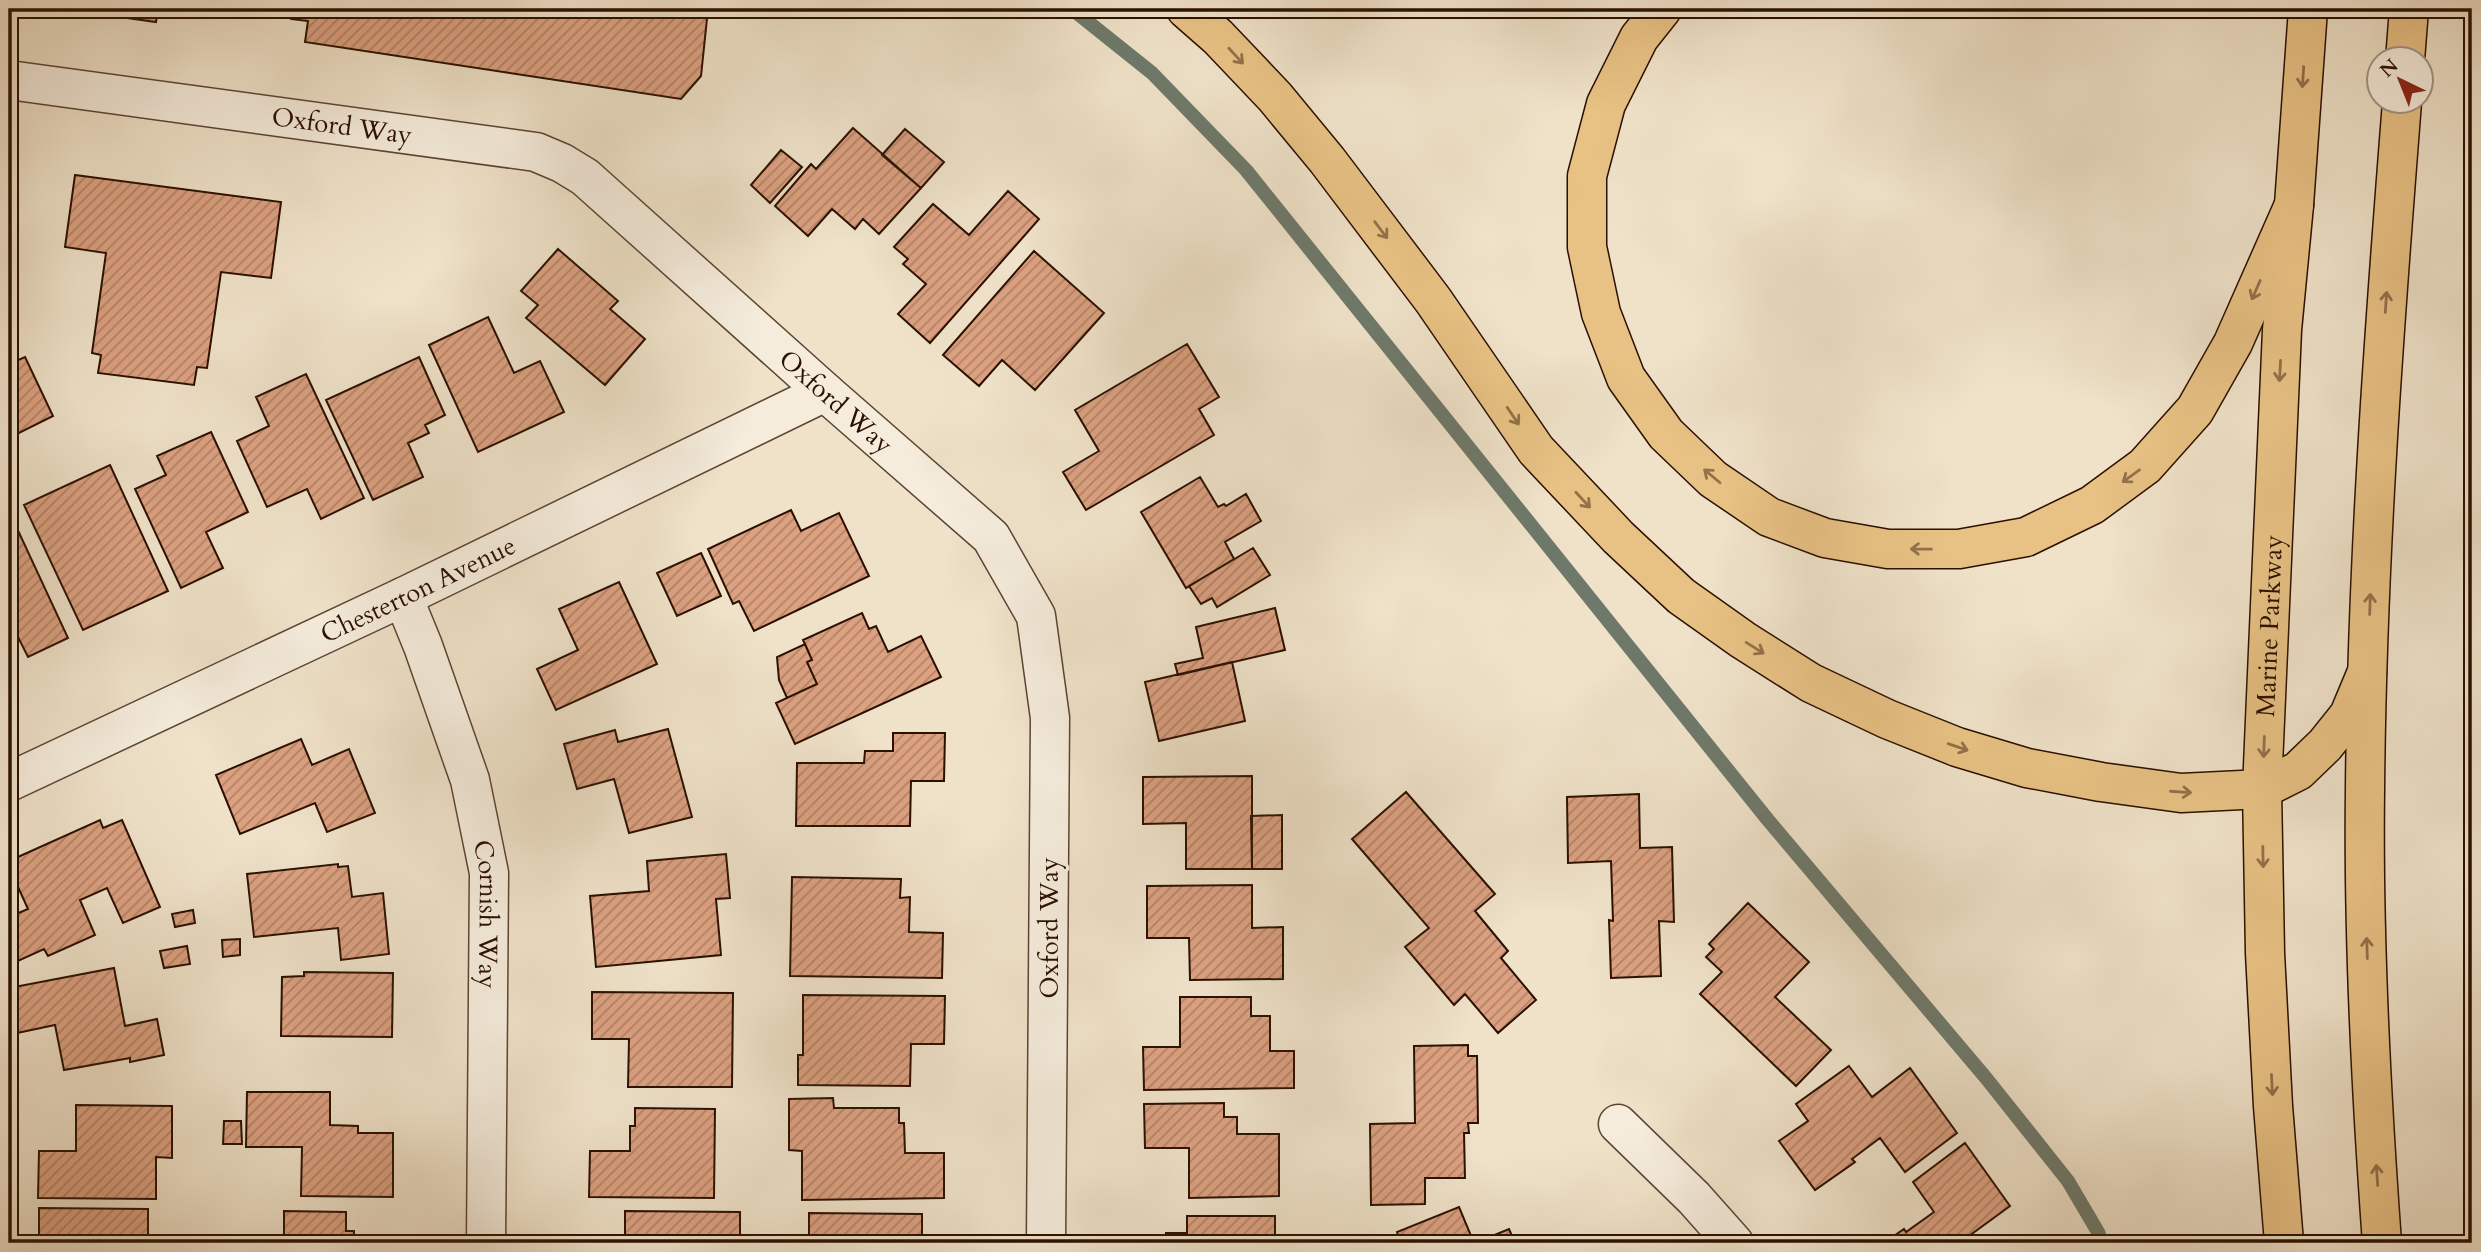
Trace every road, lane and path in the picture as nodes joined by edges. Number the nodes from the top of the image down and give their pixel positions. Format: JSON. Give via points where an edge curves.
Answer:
{"nodes":[{"id":1,"x":1186,"y":9,"type":"edge"},
{"id":2,"x":1661,"y":9,"type":"edge"},
{"id":3,"x":2308,"y":9,"type":"edge"},
{"id":4,"x":2409,"y":9,"type":"edge"},
{"id":5,"x":2406,"y":46,"type":"edge"},
{"id":6,"x":9,"y":80,"type":"edge"},
{"id":7,"x":2401,"y":116,"type":"edge"},
{"id":8,"x":2294,"y":205,"type":"junction"},
{"id":9,"x":825,"y":392,"type":"junction"},
{"id":10,"x":403,"y":597,"type":"junction"},
{"id":11,"x":2367,"y":672,"type":"junction"},
{"id":12,"x":9,"y":782,"type":"edge"},
{"id":13,"x":2262,"y":789,"type":"junction"},
{"id":14,"x":1618,"y":1124,"type":"dead end"},
{"id":15,"x":486,"y":1243,"type":"edge"},
{"id":16,"x":1046,"y":1243,"type":"edge"},
{"id":17,"x":1734,"y":1243,"type":"edge"},
{"id":18,"x":2284,"y":1243,"type":"edge"},
{"id":19,"x":2382,"y":1243,"type":"edge"}],
"edges":[{"from":1,"to":13,"type":"main road","one_way":true,"via":[[1275,97],[1327,160],[1433,300],[1536,450],[1681,596],[1811,683],[1957,747],[2027,768],[2101,782],[2181,793]]},
{"from":8,"to":2,"type":"main road","one_way":true,"via":[[2233,343],[2195,410],[2145,466],[2092,505],[2026,537],[1959,549],[1888,549],[1825,538],[1769,517],[1713,479],[1666,434],[1626,377],[1601,313],[1587,247],[1587,176],[1606,104],[1639,38]]},
{"from":3,"to":8,"type":"main road","name":"Marine Parkway","one_way":true},
{"from":4,"to":5,"type":"main road"},
{"from":6,"to":9,"type":"street","name":"Oxford Way","via":[[536,152],[585,177]]},
{"from":11,"to":7,"type":"main road","one_way":true,"via":[[2381,370]]},
{"from":8,"to":13,"type":"main road","name":"Marine Parkway","one_way":true,"via":[[2282,330]]},
{"from":9,"to":10,"type":"street","name":"Chesterton Avenue"},
{"from":9,"to":16,"type":"street","name":"Oxford Way","via":[[991,537],[1035,616],[1050,718]]},
{"from":10,"to":12,"type":"street","name":"Chesterton Avenue"},
{"from":10,"to":15,"type":"street","name":"Cornish Way","via":[[470,780],[489,873]]},
{"from":11,"to":13,"type":"main road","via":[[2349,715],[2325,745],[2298,771]]},
{"from":19,"to":11,"type":"main road","one_way":true,"via":[[2366,922]]},
{"from":13,"to":18,"type":"main road","name":"Marine Parkway","one_way":true,"via":[[2265,953]]},
{"from":14,"to":17,"type":"street"}]}
